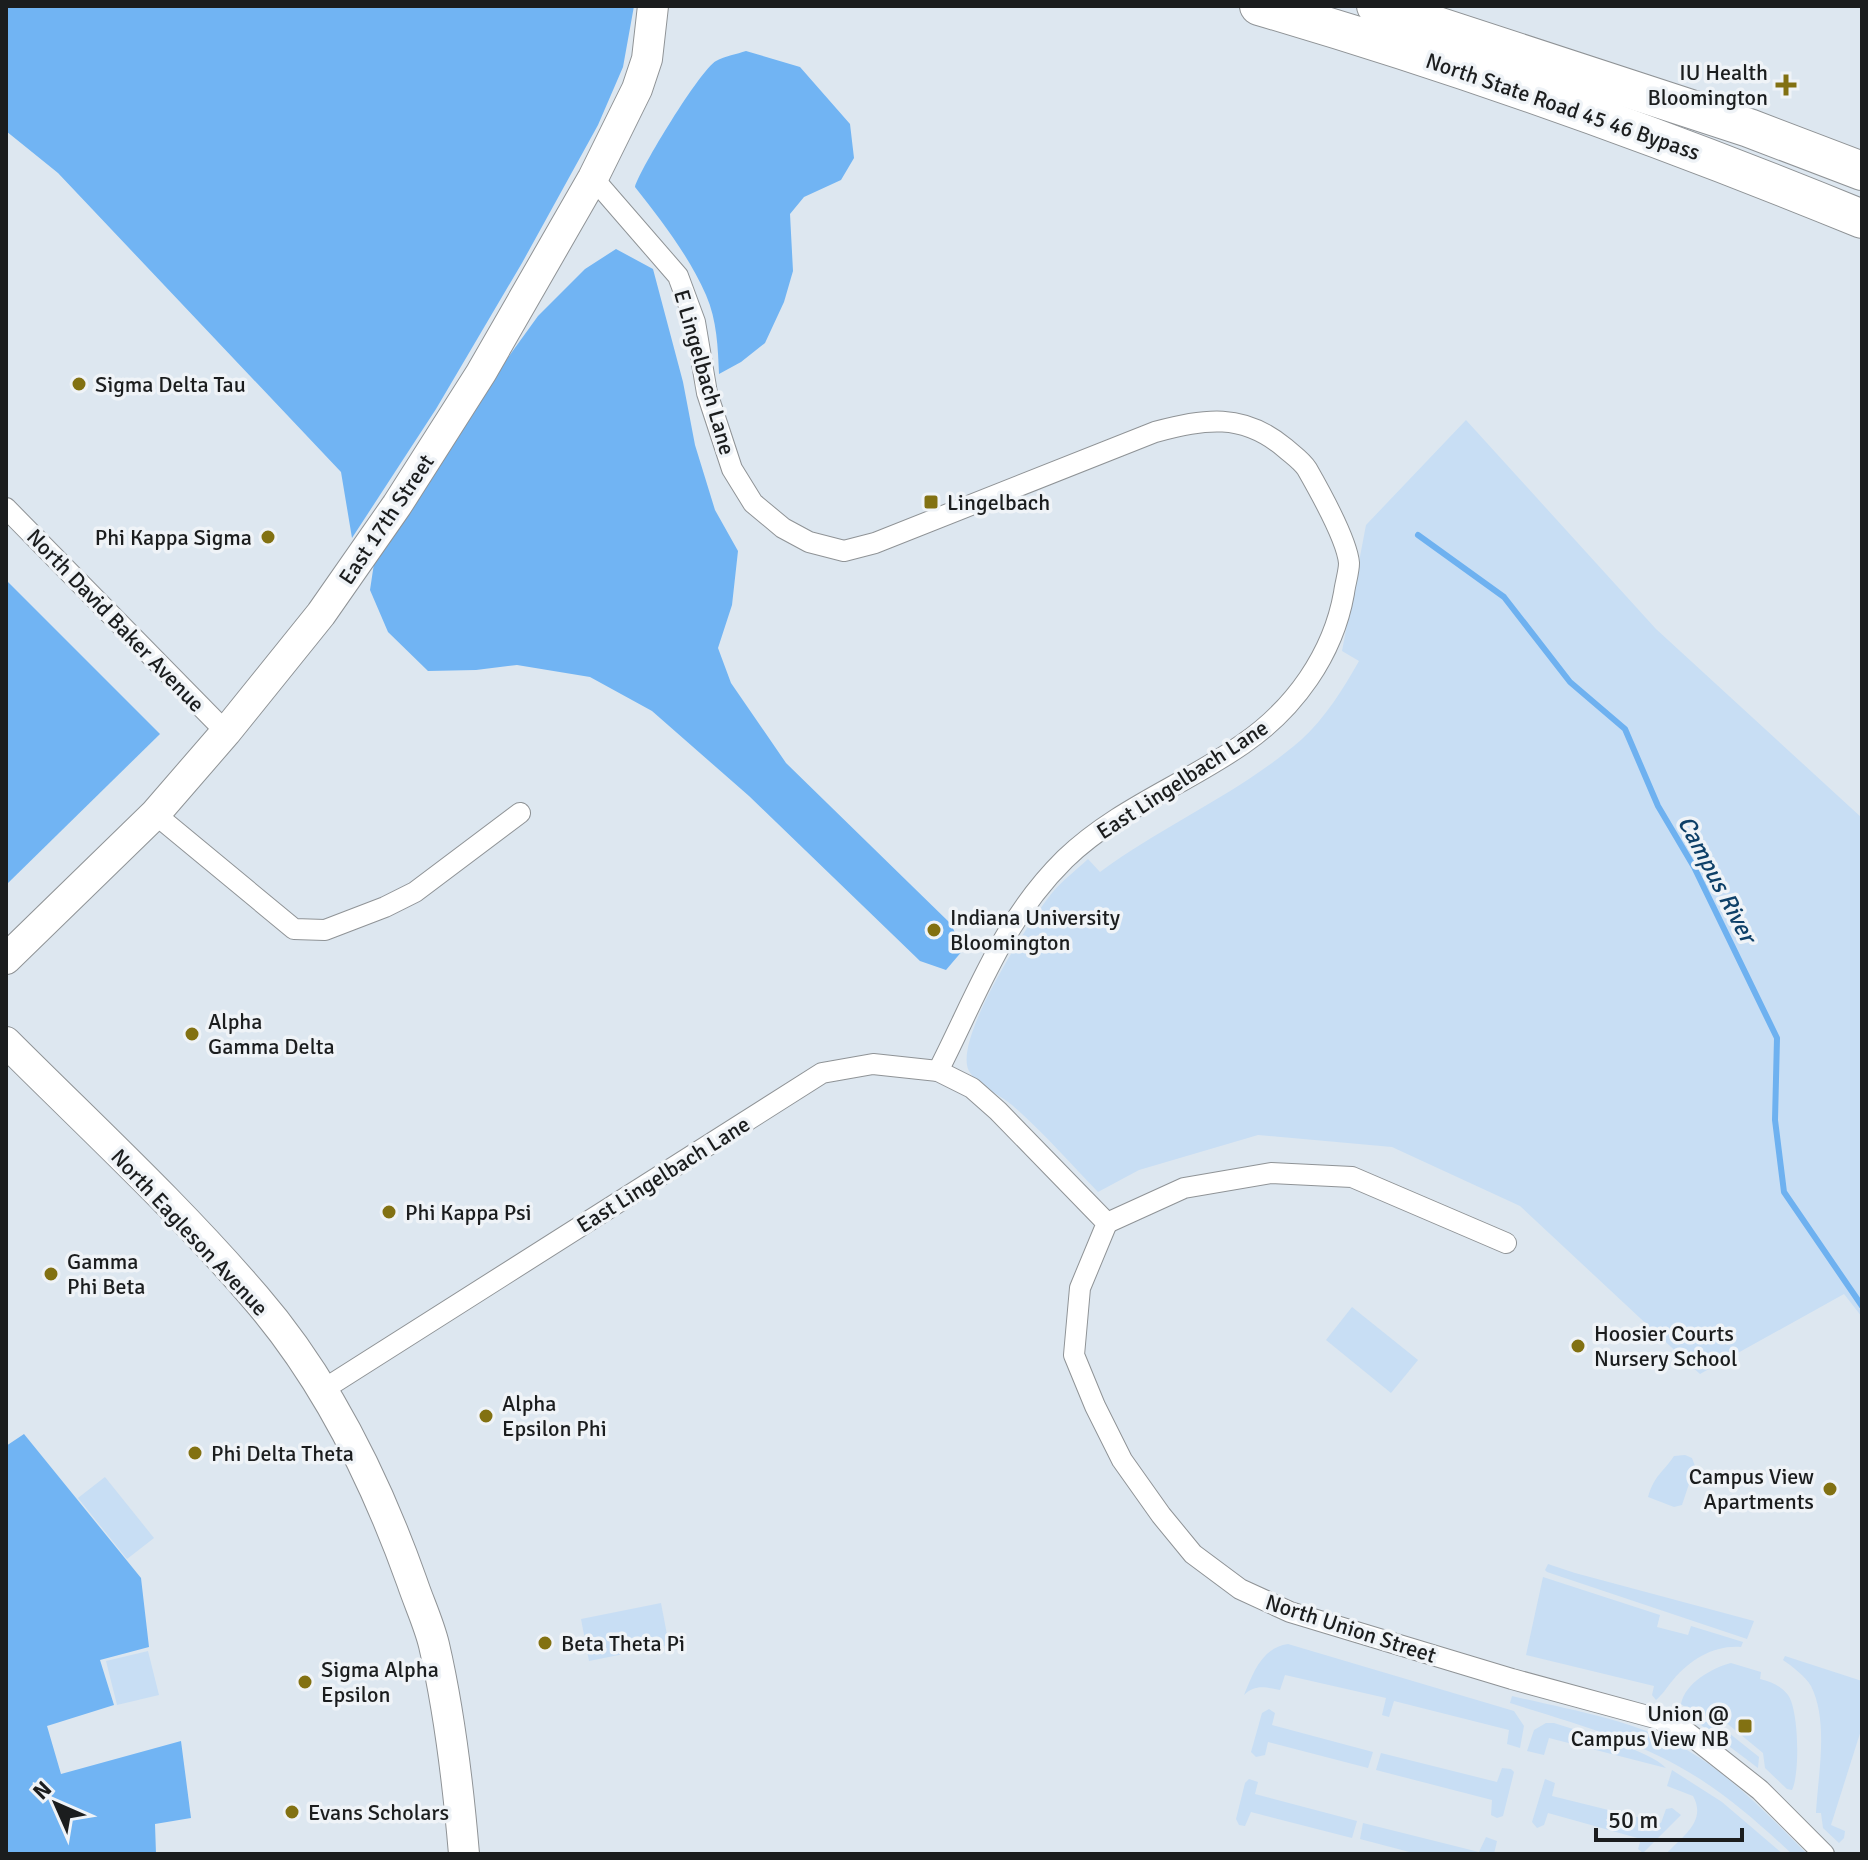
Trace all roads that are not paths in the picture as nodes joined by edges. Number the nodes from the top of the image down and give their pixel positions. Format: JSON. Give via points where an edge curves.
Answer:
{"nodes":[{"id":1,"x":653,"y":6,"type":"edge"},
{"id":2,"x":1259,"y":6,"type":"edge"},
{"id":3,"x":1376,"y":6,"type":"edge"},
{"id":4,"x":1862,"y":171,"type":"edge"},
{"id":5,"x":593,"y":178,"type":"junction"},
{"id":6,"x":1862,"y":219,"type":"edge"},
{"id":7,"x":6,"y":508,"type":"edge"},
{"id":8,"x":875,"y":543,"type":"joint"},
{"id":9,"x":226,"y":732,"type":"junction"},
{"id":10,"x":520,"y":813,"type":"dead end"},
{"id":11,"x":155,"y":814,"type":"junction"},
{"id":12,"x":6,"y":959,"type":"edge"},
{"id":13,"x":6,"y":1042,"type":"edge"},
{"id":14,"x":938,"y":1071,"type":"junction"},
{"id":15,"x":1107,"y":1223,"type":"junction"},
{"id":16,"x":1506,"y":1243,"type":"dead end"},
{"id":17,"x":321,"y":1391,"type":"junction"},
{"id":18,"x":464,"y":1854,"type":"edge"},
{"id":19,"x":1824,"y":1854,"type":"edge"}],
"edges":[{"from":1,"to":5,"type":"main road","name":"East 17th Street","via":[[647,59],[637,89]]},
{"from":2,"to":6,"type":"highway","name":"North State Road 45 46 Bypass","via":[[1544,96]]},
{"from":3,"to":4,"type":"highway","via":[[1760,132]]},
{"from":5,"to":8,"type":"street","name":"E Lingelbach Lane","via":[[678,276],[732,469],[753,503],[809,542],[844,551]]},
{"from":5,"to":9,"type":"main road","name":"East 17th Street","via":[[481,373],[397,505],[321,614]]},
{"from":7,"to":9,"type":"street","name":"North David Baker Avenue"},
{"from":8,"to":14,"type":"street","name":"East Lingelbach Lane","via":[[1155,432],[1200,421],[1240,422],[1304,464],[1329,508],[1349,562],[1341,611],[1326,653],[1281,715],[1242,745],[1116,818],[1066,858],[1024,904],[995,952]]},
{"from":9,"to":11,"type":"main road","name":"East 17th Street"},
{"from":10,"to":11,"type":"street","via":[[415,892],[325,930],[294,929]]},
{"from":11,"to":12,"type":"main road","name":"East 17th Street"},
{"from":13,"to":17,"type":"main road","name":"North Eagleson Avenue","via":[[239,1279],[303,1359]]},
{"from":14,"to":15,"type":"street","via":[[990,1103]]},
{"from":14,"to":17,"type":"street","name":"East Lingelbach Lane","via":[[873,1064],[822,1073]]},
{"from":15,"to":16,"type":"street","via":[[1184,1188],[1271,1173],[1352,1177]]},
{"from":15,"to":19,"type":"street","name":"North Union Street","via":[[1080,1288],[1074,1355],[1122,1460],[1193,1554],[1240,1589],[1290,1612],[1684,1730],[1760,1790]]},
{"from":17,"to":18,"type":"main road","name":"North Eagleson Avenue","via":[[383,1508],[433,1641],[455,1757]]}]}
